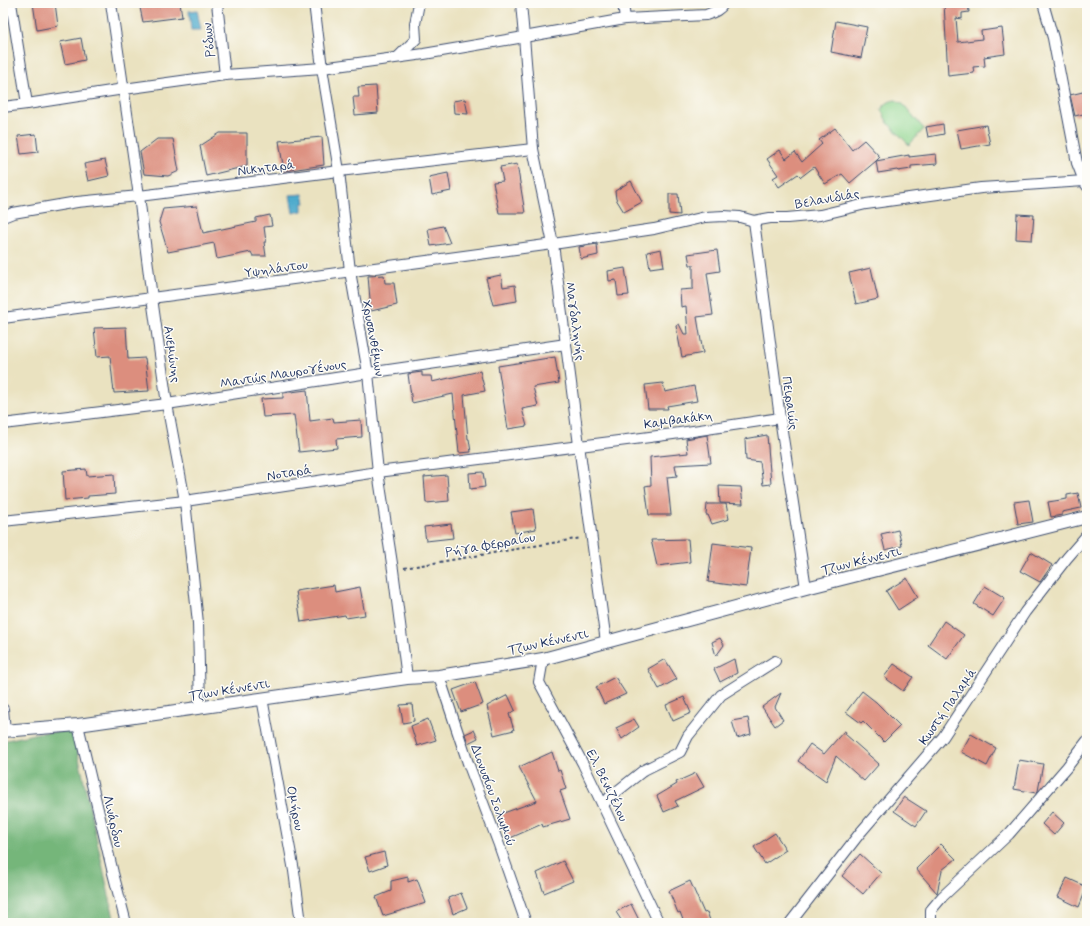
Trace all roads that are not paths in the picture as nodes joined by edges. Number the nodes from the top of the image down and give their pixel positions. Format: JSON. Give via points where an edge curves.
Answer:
{"nodes":[{"id":1,"x":11,"y":3,"type":"edge"},
{"id":2,"x":111,"y":3,"type":"edge"},
{"id":3,"x":217,"y":3,"type":"edge"},
{"id":4,"x":314,"y":3,"type":"edge"},
{"id":5,"x":419,"y":3,"type":"edge"},
{"id":6,"x":521,"y":3,"type":"edge"},
{"id":7,"x":623,"y":3,"type":"edge"},
{"id":8,"x":1043,"y":3,"type":"edge"},
{"id":9,"x":723,"y":6,"type":"edge"},
{"id":10,"x":625,"y":19,"type":"junction"},
{"id":11,"x":524,"y":37,"type":"junction"},
{"id":12,"x":398,"y":57,"type":"junction"},
{"id":13,"x":322,"y":68,"type":"junction"},
{"id":14,"x":225,"y":75,"type":"junction"},
{"id":15,"x":124,"y":88,"type":"junction"},
{"id":16,"x":27,"y":104,"type":"junction"},
{"id":17,"x":3,"y":107,"type":"edge"},
{"id":18,"x":534,"y":148,"type":"junction"},
{"id":19,"x":339,"y":171,"type":"junction"},
{"id":20,"x":1085,"y":183,"type":"edge"},
{"id":21,"x":139,"y":196,"type":"junction"},
{"id":22,"x":3,"y":217,"type":"edge"},
{"id":23,"x":754,"y":221,"type":"junction"},
{"id":24,"x":553,"y":244,"type":"junction"},
{"id":25,"x":350,"y":271,"type":"junction"},
{"id":26,"x":152,"y":298,"type":"junction"},
{"id":27,"x":3,"y":318,"type":"edge"},
{"id":28,"x":566,"y":344,"type":"junction"},
{"id":29,"x":368,"y":373,"type":"junction"},
{"id":30,"x":167,"y":404,"type":"junction"},
{"id":31,"x":780,"y":418,"type":"junction"},
{"id":32,"x":3,"y":424,"type":"edge"},
{"id":33,"x":579,"y":445,"type":"junction"},
{"id":34,"x":378,"y":472,"type":"junction"},
{"id":35,"x":185,"y":501,"type":"junction"},
{"id":36,"x":1087,"y":517,"type":"edge"},
{"id":37,"x":3,"y":521,"type":"edge"},
{"id":38,"x":1087,"y":535,"type":"edge"},
{"id":39,"x":806,"y":588,"type":"junction"},
{"id":40,"x":606,"y":642,"type":"junction"},
{"id":41,"x":543,"y":659,"type":"junction"},
{"id":42,"x":775,"y":661,"type":"dead end"},
{"id":43,"x":439,"y":676,"type":"junction"},
{"id":44,"x":408,"y":678,"type":"junction"},
{"id":45,"x":262,"y":698,"type":"junction"},
{"id":46,"x":200,"y":708,"type":"junction"},
{"id":47,"x":3,"y":709,"type":"edge"},
{"id":48,"x":78,"y":725,"type":"junction"},
{"id":49,"x":4,"y":731,"type":"edge"},
{"id":50,"x":1087,"y":741,"type":"edge"},
{"id":51,"x":603,"y":805,"type":"junction"},
{"id":52,"x":126,"y":923,"type":"edge"},
{"id":53,"x":301,"y":923,"type":"edge"},
{"id":54,"x":526,"y":923,"type":"edge"},
{"id":55,"x":660,"y":923,"type":"edge"},
{"id":56,"x":790,"y":923,"type":"edge"},
{"id":57,"x":931,"y":923,"type":"edge"}],
"edges":[{"from":1,"to":16,"type":"street"},
{"from":2,"to":15,"type":"street","name":"Ανεμώνης"},
{"from":3,"to":14,"type":"street","name":"Ρόδων"},
{"from":4,"to":13,"type":"street","name":"Χρυσανθέμων"},
{"from":5,"to":12,"type":"street","via":[[415,24],[416,39]]},
{"from":6,"to":11,"type":"street","name":"Μαγδαληνής"},
{"from":7,"to":10,"type":"street"},
{"from":8,"to":20,"type":"street","name":"Βελανιδιάς","via":[[1053,38],[1078,163]]},
{"from":9,"to":10,"type":"street","via":[[706,15]]},
{"from":10,"to":11,"type":"street"},
{"from":11,"to":12,"type":"street"},
{"from":11,"to":18,"type":"street","name":"Μαγδαληνής"},
{"from":12,"to":13,"type":"street"},
{"from":13,"to":14,"type":"street"},
{"from":13,"to":19,"type":"street","name":"Χρυσανθέμων"},
{"from":14,"to":15,"type":"street"},
{"from":15,"to":16,"type":"street"},
{"from":15,"to":21,"type":"street","name":"Ανεμώνης"},
{"from":16,"to":17,"type":"street"},
{"from":18,"to":19,"type":"street","name":"Νικηταρά"},
{"from":18,"to":24,"type":"street","name":"Μαγδαληνής"},
{"from":19,"to":21,"type":"street","name":"Νικηταρά"},
{"from":19,"to":25,"type":"street","name":"Χρυσανθέμων"},
{"from":20,"to":23,"type":"street","name":"Βελανιδιάς","via":[[981,188],[866,204],[820,215]]},
{"from":21,"to":22,"type":"street","name":"Νικηταρά","via":[[77,202]]},
{"from":21,"to":26,"type":"street","name":"Ανεμώνης"},
{"from":23,"to":24,"type":"street","name":"Βελανιδιάς","via":[[740,217],[705,217],[654,230]]},
{"from":23,"to":31,"type":"street","name":"Πειραιώς"},
{"from":24,"to":25,"type":"street","name":"Υψηλάντου"},
{"from":24,"to":28,"type":"street","name":"Μαγδαληνής"},
{"from":25,"to":26,"type":"street","name":"Υψηλάντου"},
{"from":25,"to":29,"type":"street","name":"Χρυσανθέμων"},
{"from":26,"to":27,"type":"street","name":"Υψηλάντου"},
{"from":26,"to":30,"type":"street","name":"Ανεμώνης"},
{"from":28,"to":29,"type":"street","name":"Μαντώς Μαυρογένους"},
{"from":28,"to":33,"type":"street","name":"Μαγδαληνής"},
{"from":29,"to":30,"type":"street","name":"Μαντώς Μαυρογένους"},
{"from":29,"to":34,"type":"street","name":"Χρυσανθέμων"},
{"from":30,"to":32,"type":"street","name":"Μαντώς Μαυρογένους"},
{"from":30,"to":35,"type":"street","name":"Ανεμώνης"},
{"from":31,"to":33,"type":"street","name":"Καμβακάκη"},
{"from":31,"to":39,"type":"street","name":"Πειραιώς"},
{"from":33,"to":34,"type":"street","name":"Νοταρά"},
{"from":33,"to":40,"type":"street","name":"Μαγδαληνής"},
{"from":34,"to":35,"type":"street","name":"Νοταρά"},
{"from":34,"to":44,"type":"street","name":"Χρυσανθέμων"},
{"from":35,"to":37,"type":"street","name":"Νοταρά"},
{"from":35,"to":46,"type":"street","name":"Ανεμώνης","via":[[198,623]]},
{"from":36,"to":39,"type":"street","name":"Τζων Κέννεντι"},
{"from":38,"to":56,"type":"street","name":"Κωστή Παλαμά","via":[[1025,612],[943,737],[860,833]]},
{"from":39,"to":40,"type":"street","name":"Τζων Κέννεντι"},
{"from":40,"to":41,"type":"street","name":"Τζων Κέννεντι"},
{"from":41,"to":43,"type":"street","name":"Τζων Κέννεντι"},
{"from":41,"to":51,"type":"street","name":"Ελ. Βενιζέλου","via":[[539,682]]},
{"from":42,"to":51,"type":"street","via":[[721,695],[688,736],[680,752],[644,770],[610,796]]},
{"from":43,"to":44,"type":"street","name":"Τζων Κέννεντι"},
{"from":43,"to":54,"type":"street","name":"Διονυσίου Σολωμού"},
{"from":44,"to":45,"type":"street","name":"Τζων Κέννεντι"},
{"from":45,"to":46,"type":"street","name":"Τζων Κέννεντι"},
{"from":45,"to":53,"type":"street","name":"Ομήρου"},
{"from":46,"to":48,"type":"street","name":"Τζων Κέννεντι"},
{"from":47,"to":49,"type":"street"},
{"from":48,"to":49,"type":"street","name":"Τζων Κέννεντι"},
{"from":48,"to":52,"type":"street","name":"Λινάρδου"},
{"from":50,"to":57,"type":"street","via":[[1009,834],[942,897],[932,910]]},
{"from":51,"to":55,"type":"street","name":"Ελ. Βενιζέλου"}]}
